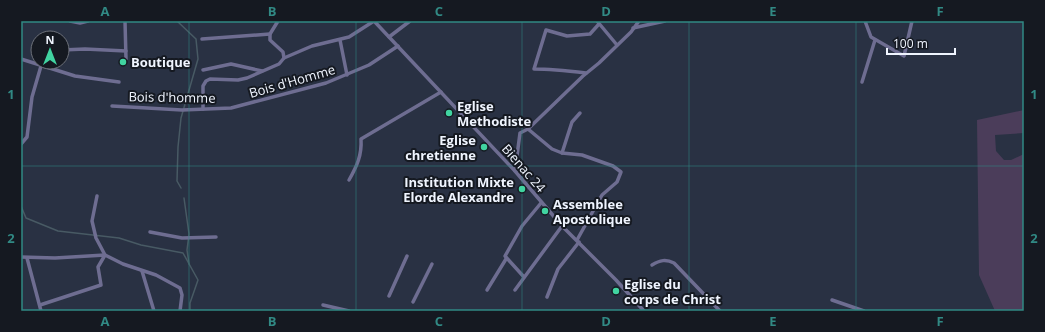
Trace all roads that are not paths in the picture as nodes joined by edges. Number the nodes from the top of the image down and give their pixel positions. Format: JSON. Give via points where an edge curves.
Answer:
{"nodes":[{"id":1,"x":70,"y":21,"type":"edge"},
{"id":2,"x":88,"y":21,"type":"edge"},
{"id":3,"x":125,"y":21,"type":"edge"},
{"id":4,"x":278,"y":21,"type":"edge"},
{"id":5,"x":374,"y":21,"type":"edge"},
{"id":6,"x":410,"y":21,"type":"edge"},
{"id":7,"x":639,"y":21,"type":"edge"},
{"id":8,"x":665,"y":21,"type":"edge"},
{"id":9,"x":865,"y":21,"type":"edge"},
{"id":10,"x":912,"y":21,"type":"edge"},
{"id":11,"x":598,"y":23,"type":"edge"},
{"id":12,"x":634,"y":28,"type":"junction"},
{"id":13,"x":270,"y":34,"type":"junction"},
{"id":14,"x":389,"y":37,"type":"junction"},
{"id":15,"x":202,"y":39,"type":"dead end"},
{"id":16,"x":340,"y":40,"type":"junction"},
{"id":17,"x":875,"y":40,"type":"junction"},
{"id":18,"x":617,"y":45,"type":"junction"},
{"id":19,"x":398,"y":46,"type":"junction"},
{"id":20,"x":70,"y":50,"type":"edge"},
{"id":21,"x":126,"y":51,"type":"junction"},
{"id":22,"x":284,"y":58,"type":"junction"},
{"id":23,"x":126,"y":59,"type":"dead end"},
{"id":24,"x":40,"y":70,"type":"edge"},
{"id":25,"x":54,"y":70,"type":"edge"},
{"id":26,"x":203,"y":70,"type":"dead end"},
{"id":27,"x":262,"y":71,"type":"junction"},
{"id":28,"x":587,"y":73,"type":"junction"},
{"id":29,"x":346,"y":75,"type":"junction"},
{"id":30,"x":119,"y":82,"type":"dead end"},
{"id":31,"x":862,"y":82,"type":"dead end"},
{"id":32,"x":441,"y":92,"type":"junction"},
{"id":33,"x":112,"y":106,"type":"dead end"},
{"id":34,"x":232,"y":108,"type":"joint"},
{"id":35,"x":203,"y":109,"type":"junction"},
{"id":36,"x":580,"y":114,"type":"dead end"},
{"id":37,"x":528,"y":129,"type":"junction"},
{"id":38,"x":21,"y":144,"type":"edge"},
{"id":39,"x":562,"y":153,"type":"junction"},
{"id":40,"x":515,"y":171,"type":"junction"},
{"id":41,"x":349,"y":180,"type":"dead end"},
{"id":42,"x":97,"y":196,"type":"dead end"},
{"id":43,"x":541,"y":203,"type":"junction"},
{"id":44,"x":562,"y":226,"type":"junction"},
{"id":45,"x":150,"y":232,"type":"dead end"},
{"id":46,"x":216,"y":237,"type":"dead end"},
{"id":47,"x":578,"y":241,"type":"junction"},
{"id":48,"x":105,"y":255,"type":"junction"},
{"id":49,"x":407,"y":256,"type":"dead end"},
{"id":50,"x":21,"y":257,"type":"edge"},
{"id":51,"x":27,"y":258,"type":"junction"},
{"id":52,"x":506,"y":259,"type":"junction"},
{"id":53,"x":432,"y":264,"type":"dead end"},
{"id":54,"x":652,"y":264,"type":"dead end"},
{"id":55,"x":142,"y":271,"type":"junction"},
{"id":56,"x":524,"y":277,"type":"junction"},
{"id":57,"x":488,"y":290,"type":"dead end"},
{"id":58,"x":515,"y":290,"type":"dead end"},
{"id":59,"x":389,"y":296,"type":"dead end"},
{"id":60,"x":547,"y":297,"type":"dead end"},
{"id":61,"x":832,"y":300,"type":"dead end"},
{"id":62,"x":413,"y":302,"type":"dead end"},
{"id":63,"x":40,"y":305,"type":"junction"},
{"id":64,"x":323,"y":305,"type":"dead end"},
{"id":65,"x":41,"y":311,"type":"edge"},
{"id":66,"x":154,"y":311,"type":"edge"},
{"id":67,"x":180,"y":311,"type":"edge"},
{"id":68,"x":349,"y":311,"type":"edge"},
{"id":69,"x":644,"y":311,"type":"edge"},
{"id":70,"x":720,"y":311,"type":"edge"},
{"id":71,"x":864,"y":311,"type":"edge"}],
"edges":[{"from":1,"to":2,"type":"street","via":[[80,24]]},
{"from":3,"to":21,"type":"street"},
{"from":4,"to":13,"type":"street"},
{"from":5,"to":14,"type":"street","name":"Bienac 24"},
{"from":5,"to":16,"type":"street"},
{"from":6,"to":14,"type":"street"},
{"from":7,"to":12,"type":"street"},
{"from":8,"to":12,"type":"street"},
{"from":9,"to":17,"type":"street","via":[[870,36]]},
{"from":10,"to":17,"type":"street","via":[[904,56]]},
{"from":11,"to":18,"type":"street"},
{"from":11,"to":28,"type":"street","via":[[590,34],[576,36],[546,30],[534,69]]},
{"from":12,"to":18,"type":"street"},
{"from":13,"to":15,"type":"street"},
{"from":13,"to":22,"type":"street","via":[[270,40],[284,52]]},
{"from":14,"to":19,"type":"street","name":"Bienac 24"},
{"from":16,"to":22,"type":"street","via":[[321,43]]},
{"from":16,"to":29,"type":"street"},
{"from":17,"to":31,"type":"street"},
{"from":18,"to":28,"type":"street"},
{"from":19,"to":29,"type":"street","name":"Bois d'Homme","via":[[369,65]]},
{"from":19,"to":32,"type":"street","name":"Bienac 24"},
{"from":20,"to":21,"type":"street"},
{"from":21,"to":23,"type":"street"},
{"from":22,"to":27,"type":"street","via":[[279,64]]},
{"from":24,"to":38,"type":"street","via":[[32,97],[28,137]]},
{"from":25,"to":30,"type":"street","via":[[74,76]]},
{"from":26,"to":27,"type":"street","via":[[231,64]]},
{"from":27,"to":35,"type":"street","via":[[238,80],[206,81],[203,86]]},
{"from":28,"to":37,"type":"street"},
{"from":29,"to":34,"type":"street","name":"Bois d'Homme","via":[[326,83]]},
{"from":32,"to":40,"type":"street","name":"Bienac 24"},
{"from":32,"to":41,"type":"street","via":[[361,139],[362,150]]},
{"from":33,"to":35,"type":"street","name":"Bois d'homme"},
{"from":34,"to":35,"type":"street","name":"Bois d'homme"},
{"from":36,"to":39,"type":"street","via":[[572,122]]},
{"from":37,"to":39,"type":"street","via":[[552,149]]},
{"from":37,"to":40,"type":"street","via":[[520,134]]},
{"from":39,"to":47,"type":"street","via":[[582,155],[621,172],[617,182],[602,195]]},
{"from":40,"to":43,"type":"street","name":"Bienac 24"},
{"from":42,"to":48,"type":"street","via":[[92,221],[96,238]]},
{"from":43,"to":44,"type":"street","name":"Bienac 24"},
{"from":43,"to":52,"type":"street","via":[[522,226]]},
{"from":44,"to":47,"type":"street","name":"Bienac 24"},
{"from":44,"to":56,"type":"street"},
{"from":45,"to":46,"type":"street","via":[[182,238]]},
{"from":47,"to":60,"type":"street","via":[[558,269]]},
{"from":47,"to":69,"type":"street","name":"Bienac 24"},
{"from":48,"to":51,"type":"street"},
{"from":48,"to":55,"type":"street"},
{"from":48,"to":63,"type":"street","via":[[98,267],[101,285]]},
{"from":49,"to":59,"type":"street"},
{"from":50,"to":51,"type":"street"},
{"from":51,"to":63,"type":"street"},
{"from":52,"to":56,"type":"street"},
{"from":52,"to":57,"type":"street"},
{"from":53,"to":62,"type":"street"},
{"from":54,"to":70,"type":"street","via":[[667,260],[674,263]]},
{"from":55,"to":66,"type":"street"},
{"from":55,"to":67,"type":"street","via":[[156,275],[180,288]]},
{"from":56,"to":58,"type":"street"},
{"from":61,"to":71,"type":"street"},
{"from":63,"to":65,"type":"street"},
{"from":64,"to":68,"type":"street"}]}
